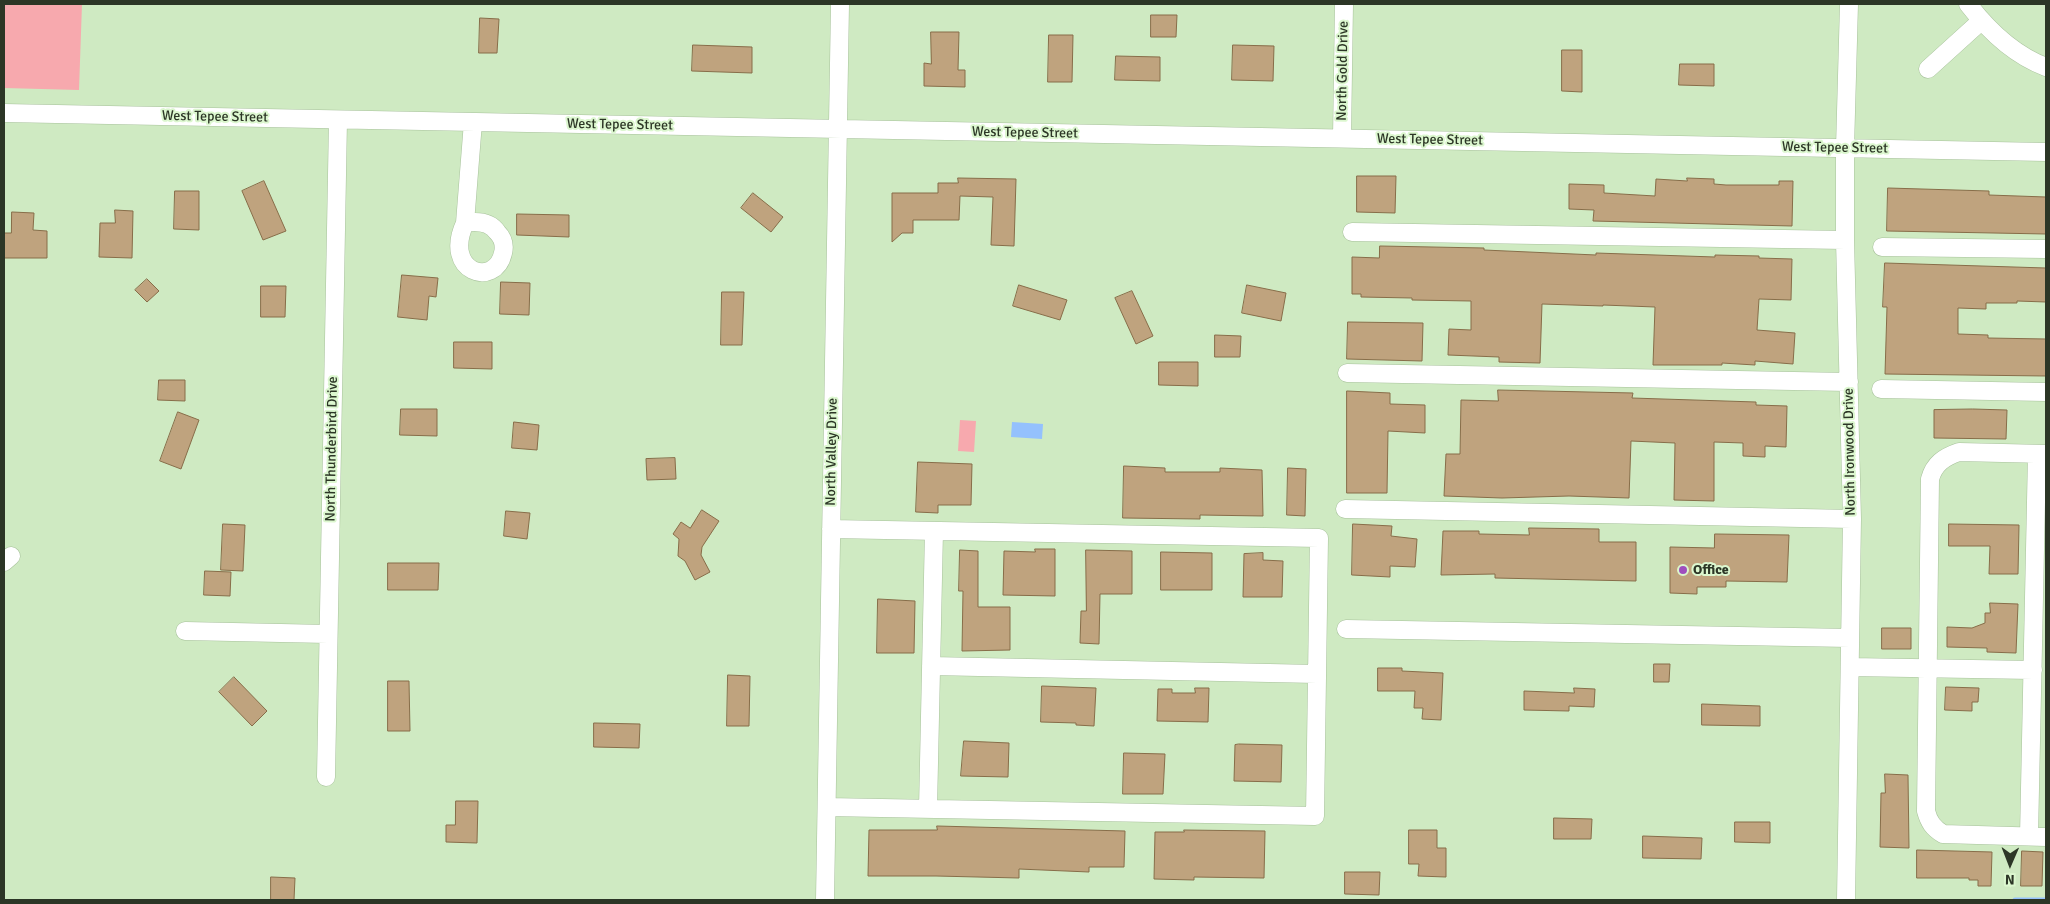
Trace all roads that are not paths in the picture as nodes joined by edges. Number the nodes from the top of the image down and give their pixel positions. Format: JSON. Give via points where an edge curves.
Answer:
{"nodes":[{"id":1,"x":840,"y":4,"type":"edge"},
{"id":2,"x":1344,"y":4,"type":"edge"},
{"id":3,"x":1849,"y":4,"type":"edge"},
{"id":4,"x":1968,"y":4,"type":"edge"},
{"id":5,"x":1981,"y":21,"type":"junction"},
{"id":6,"x":2046,"y":67,"type":"edge"},
{"id":7,"x":1928,"y":69,"type":"dead end"},
{"id":8,"x":4,"y":113,"type":"edge"},
{"id":9,"x":338,"y":120,"type":"junction"},
{"id":10,"x":473,"y":122,"type":"junction"},
{"id":11,"x":837,"y":130,"type":"junction"},
{"id":12,"x":1342,"y":138,"type":"junction"},
{"id":13,"x":1845,"y":148,"type":"junction"},
{"id":14,"x":2046,"y":152,"type":"edge"},
{"id":15,"x":465,"y":223,"type":"dead end"},
{"id":16,"x":1352,"y":232,"type":"dead end"},
{"id":17,"x":1846,"y":240,"type":"junction"},
{"id":18,"x":1882,"y":247,"type":"dead end"},
{"id":19,"x":2046,"y":249,"type":"edge"},
{"id":20,"x":1346,"y":373,"type":"dead end"},
{"id":21,"x":1849,"y":382,"type":"junction"},
{"id":22,"x":1881,"y":389,"type":"dead end"},
{"id":23,"x":2046,"y":392,"type":"edge"},
{"id":24,"x":2042,"y":454,"type":"edge"},
{"id":25,"x":1345,"y":509,"type":"dead end"},
{"id":26,"x":1852,"y":519,"type":"junction"},
{"id":27,"x":831,"y":529,"type":"junction"},
{"id":28,"x":934,"y":531,"type":"junction"},
{"id":29,"x":1346,"y":629,"type":"dead end"},
{"id":30,"x":185,"y":631,"type":"dead end"},
{"id":31,"x":328,"y":634,"type":"junction"},
{"id":32,"x":1850,"y":638,"type":"junction"},
{"id":33,"x":932,"y":666,"type":"junction"},
{"id":34,"x":1850,"y":667,"type":"junction"},
{"id":35,"x":1927,"y":668,"type":"junction"},
{"id":36,"x":2033,"y":670,"type":"junction"},
{"id":37,"x":1317,"y":674,"type":"junction"},
{"id":38,"x":326,"y":777,"type":"dead end"},
{"id":39,"x":827,"y":807,"type":"junction"},
{"id":40,"x":928,"y":809,"type":"junction"},
{"id":41,"x":2038,"y":836,"type":"edge"},
{"id":42,"x":825,"y":900,"type":"edge"},
{"id":43,"x":1846,"y":900,"type":"edge"}],
"edges":[{"from":1,"to":11,"type":"street","name":"North Valley Drive"},
{"from":2,"to":12,"type":"street","name":"North Gold Drive"},
{"from":3,"to":13,"type":"street","name":"North Ironwood Drive"},
{"from":4,"to":5,"type":"street"},
{"from":5,"to":6,"type":"street","via":[[2020,54]]},
{"from":5,"to":7,"type":"street"},
{"from":8,"to":9,"type":"street","name":"West Tepee Street"},
{"from":9,"to":10,"type":"street","name":"West Tepee Street"},
{"from":9,"to":31,"type":"street","name":"North Thunderbird Drive"},
{"from":10,"to":11,"type":"street","name":"West Tepee Street"},
{"from":10,"to":15,"type":"street"},
{"from":11,"to":12,"type":"street","name":"West Tepee Street"},
{"from":11,"to":27,"type":"street","name":"North Valley Drive"},
{"from":12,"to":13,"type":"street","name":"West Tepee Street"},
{"from":13,"to":14,"type":"street","name":"West Tepee Street"},
{"from":13,"to":17,"type":"street","name":"North Ironwood Drive"},
{"from":16,"to":17,"type":"street"},
{"from":17,"to":21,"type":"street","name":"North Ironwood Drive"},
{"from":18,"to":19,"type":"street"},
{"from":20,"to":21,"type":"street"},
{"from":21,"to":26,"type":"street","name":"North Ironwood Drive"},
{"from":22,"to":23,"type":"street"},
{"from":24,"to":35,"type":"street","via":[[1959,452],[1939,462],[1932,470]]},
{"from":24,"to":36,"type":"street"},
{"from":25,"to":26,"type":"street"},
{"from":26,"to":32,"type":"street","name":"North Ironwood Drive"},
{"from":27,"to":28,"type":"street"},
{"from":27,"to":39,"type":"street","name":"North Valley Drive"},
{"from":28,"to":33,"type":"street"},
{"from":28,"to":37,"type":"street","via":[[1320,538]]},
{"from":29,"to":32,"type":"street"},
{"from":30,"to":31,"type":"street"},
{"from":31,"to":38,"type":"street","name":"North Thunderbird Drive"},
{"from":32,"to":34,"type":"street","name":"North Ironwood Drive"},
{"from":33,"to":37,"type":"street"},
{"from":33,"to":40,"type":"street"},
{"from":34,"to":35,"type":"street"},
{"from":34,"to":43,"type":"street","name":"North Ironwood Drive"},
{"from":35,"to":36,"type":"street"},
{"from":35,"to":41,"type":"street","via":[[1928,821],[1943,834]]},
{"from":36,"to":41,"type":"street"},
{"from":37,"to":40,"type":"street","via":[[1315,816]]},
{"from":39,"to":40,"type":"street"},
{"from":39,"to":42,"type":"street","name":"North Valley Drive"}]}
